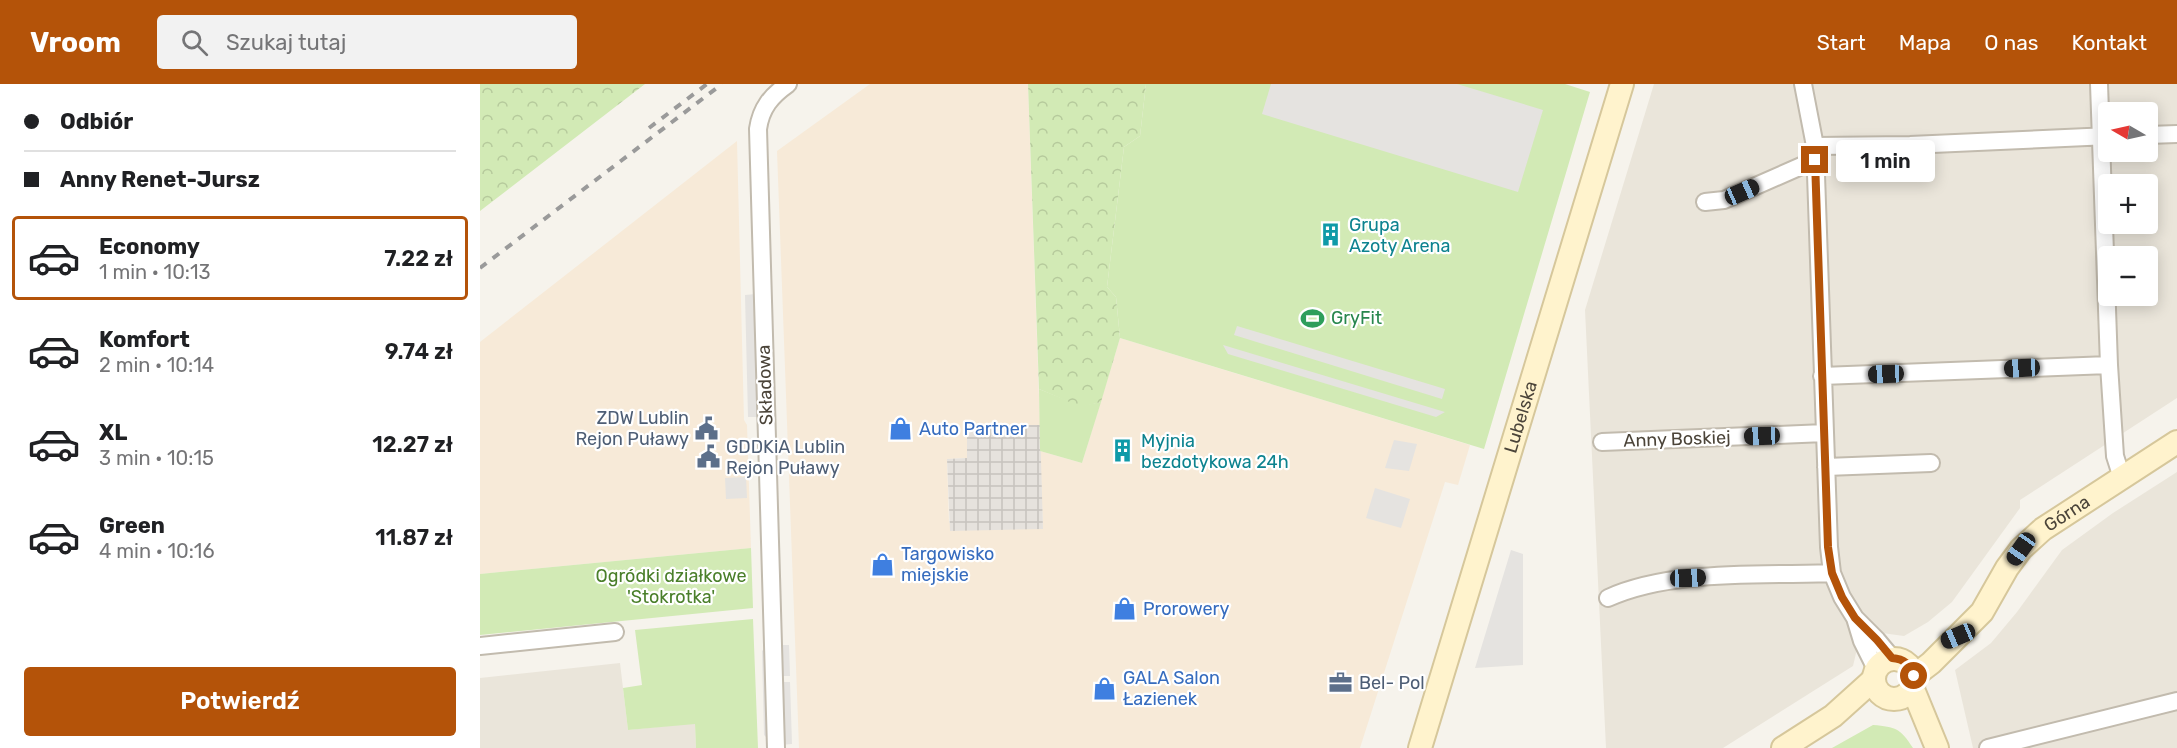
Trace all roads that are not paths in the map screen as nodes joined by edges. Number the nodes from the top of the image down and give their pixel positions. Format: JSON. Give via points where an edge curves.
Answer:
{"nodes":[{"id":1,"x":788,"y":84,"type":"edge"},
{"id":2,"x":1622,"y":84,"type":"edge"},
{"id":3,"x":1803,"y":84,"type":"edge"},
{"id":4,"x":2099,"y":84,"type":"edge"},
{"id":5,"x":2101,"y":102,"type":"edge"},
{"id":6,"x":2177,"y":134,"type":"edge"},
{"id":7,"x":2158,"y":135,"type":"edge"},
{"id":8,"x":2098,"y":136,"type":"edge"},
{"id":9,"x":1815,"y":153,"type":"junction"},
{"id":10,"x":2105,"y":162,"type":"edge"},
{"id":11,"x":1705,"y":202,"type":"dead end"},
{"id":12,"x":2109,"y":365,"type":"junction"},
{"id":13,"x":1822,"y":376,"type":"junction"},
{"id":14,"x":1825,"y":434,"type":"junction"},
{"id":15,"x":1602,"y":442,"type":"dead end"},
{"id":16,"x":2177,"y":442,"type":"edge"},
{"id":17,"x":1931,"y":463,"type":"dead end"},
{"id":18,"x":1826,"y":467,"type":"junction"},
{"id":19,"x":2122,"y":478,"type":"junction"},
{"id":20,"x":1832,"y":573,"type":"junction"},
{"id":21,"x":1608,"y":598,"type":"dead end"},
{"id":22,"x":615,"y":632,"type":"dead end"},
{"id":23,"x":480,"y":646,"type":"edge"},
{"id":24,"x":1893,"y":678,"type":"junction"},
{"id":25,"x":2177,"y":701,"type":"edge"},
{"id":26,"x":776,"y":748,"type":"edge"},
{"id":27,"x":1420,"y":748,"type":"edge"},
{"id":28,"x":1783,"y":748,"type":"edge"},
{"id":29,"x":1936,"y":748,"type":"edge"},
{"id":30,"x":1988,"y":748,"type":"edge"}],
"edges":[{"from":1,"to":26,"type":"street","name":"Składowa","via":[[768,100],[758,129]]},
{"from":2,"to":27,"type":"main road","name":"Lubelska"},
{"from":3,"to":9,"type":"street"},
{"from":4,"to":5,"type":"street"},
{"from":6,"to":7,"type":"street"},
{"from":8,"to":9,"type":"street"},
{"from":9,"to":11,"type":"street","via":[[1724,200]]},
{"from":9,"to":13,"type":"street"},
{"from":10,"to":12,"type":"street"},
{"from":12,"to":13,"type":"street"},
{"from":12,"to":19,"type":"street","via":[[2115,456]]},
{"from":13,"to":14,"type":"street"},
{"from":14,"to":15,"type":"street","name":"Anny Boskiej"},
{"from":14,"to":18,"type":"street"},
{"from":16,"to":19,"type":"main road","name":"Górna"},
{"from":17,"to":18,"type":"street"},
{"from":18,"to":20,"type":"street"},
{"from":19,"to":24,"type":"main road","name":"Górna","via":[[2021,549],[1982,612],[1931,663]]},
{"from":20,"to":21,"type":"street","via":[[1688,578],[1652,583]]},
{"from":20,"to":24,"type":"street","via":[[1855,618],[1877,640]]},
{"from":22,"to":23,"type":"street"},
{"from":24,"to":28,"type":"main road","name":"Górna"},
{"from":24,"to":29,"type":"main road"},
{"from":25,"to":30,"type":"street"}]}
